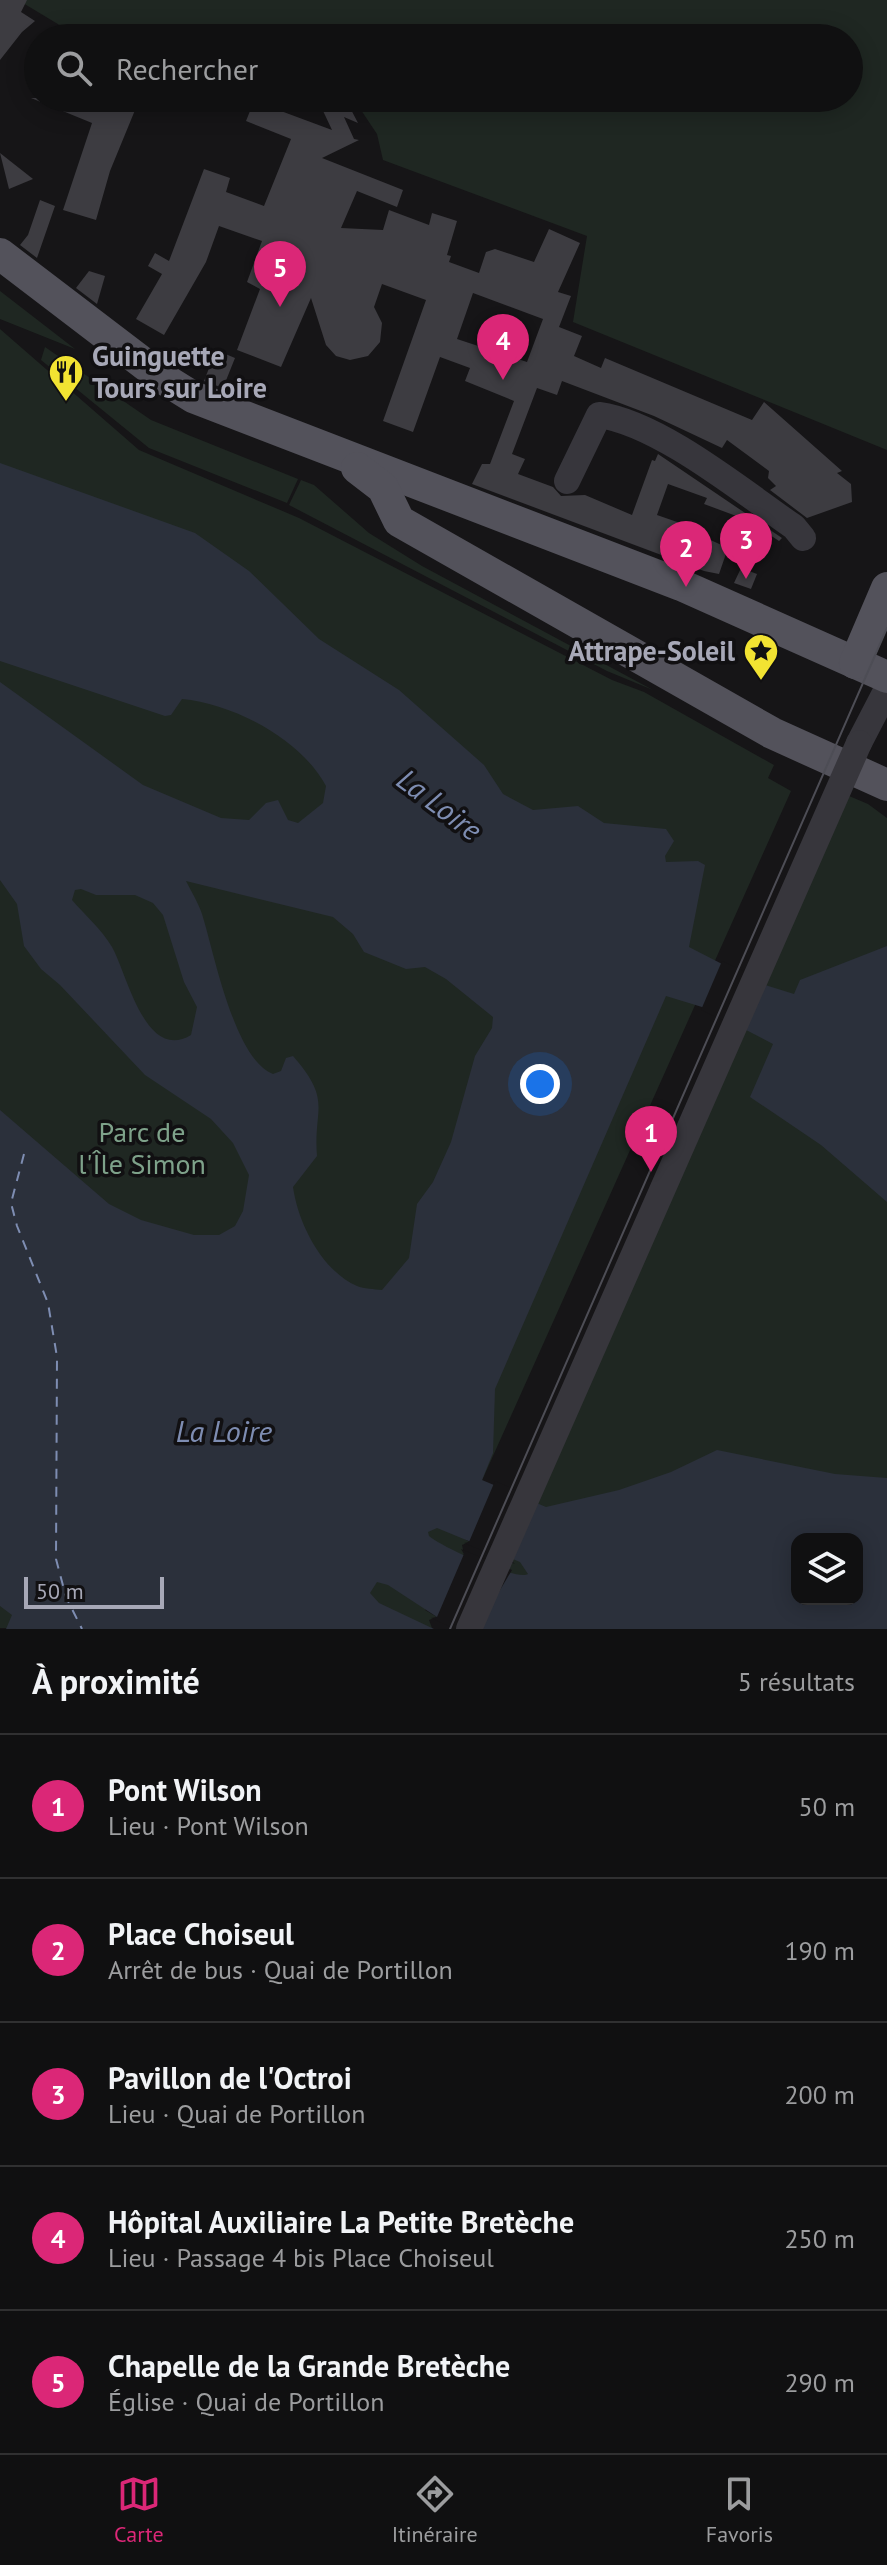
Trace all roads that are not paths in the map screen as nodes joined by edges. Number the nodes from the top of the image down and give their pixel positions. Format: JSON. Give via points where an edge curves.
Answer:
{"nodes":[{"id":1,"x":0,"y":254,"type":"edge"},
{"id":2,"x":345,"y":458,"type":"junction"},
{"id":3,"x":393,"y":476,"type":"junction"},
{"id":4,"x":567,"y":481,"type":"dead end"},
{"id":5,"x":426,"y":535,"type":"junction"},
{"id":6,"x":803,"y":538,"type":"dead end"},
{"id":7,"x":887,"y":588,"type":"edge"},
{"id":8,"x":855,"y":663,"type":"junction"},
{"id":9,"x":887,"y":677,"type":"edge"},
{"id":10,"x":887,"y":689,"type":"edge"},
{"id":11,"x":887,"y":785,"type":"edge"},
{"id":12,"x":469,"y":1629,"type":"edge"}],
"edges":[{"from":1,"to":2,"type":"main road","via":[[177,388]]},
{"from":2,"to":3,"type":"main road"},
{"from":2,"to":5,"type":"main road","via":[[383,488],[399,521]]},
{"from":3,"to":5,"type":"main road","via":[[408,517]]},
{"from":3,"to":8,"type":"main road","via":[[681,585]]},
{"from":4,"to":6,"type":"street","via":[[599,415],[616,417],[683,451]]},
{"from":5,"to":11,"type":"main road","via":[[772,733]]},
{"from":7,"to":8,"type":"main road"},
{"from":8,"to":9,"type":"main road"},
{"from":10,"to":12,"type":"street","bridge":true}]}
